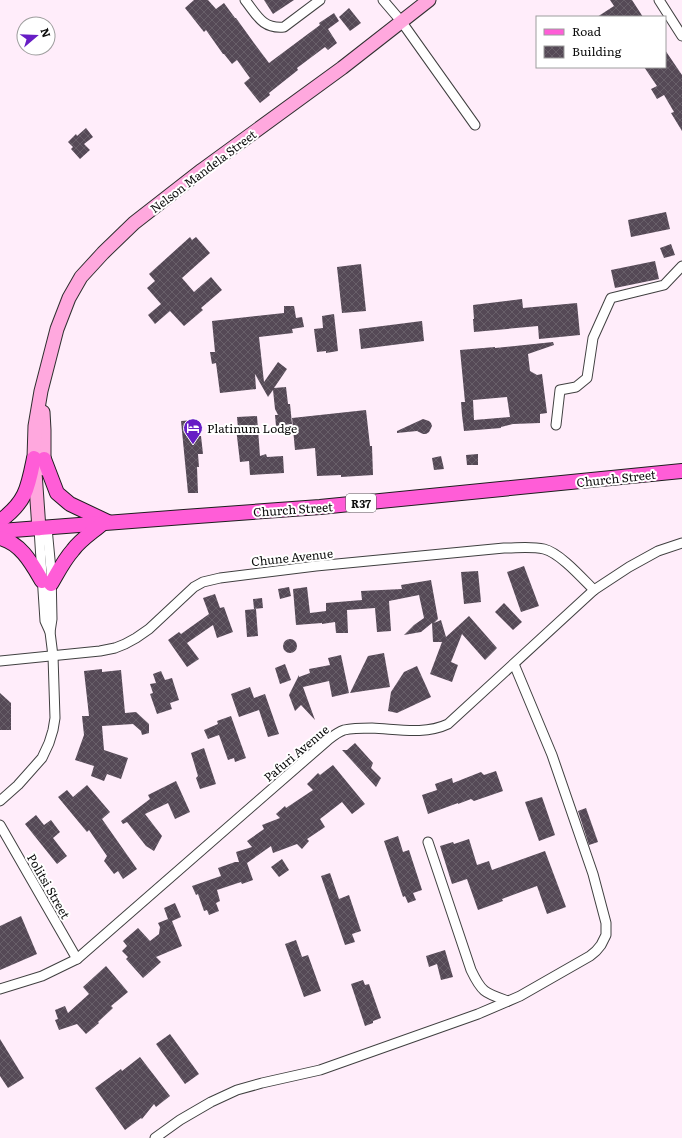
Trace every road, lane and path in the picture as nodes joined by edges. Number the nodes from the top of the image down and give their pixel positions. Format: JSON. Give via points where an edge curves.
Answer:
{"nodes":[{"id":1,"x":245,"y":0,"type":"edge"},
{"id":2,"x":320,"y":0,"type":"edge"},
{"id":3,"x":383,"y":0,"type":"edge"},
{"id":4,"x":430,"y":0,"type":"edge"},
{"id":5,"x":659,"y":0,"type":"edge"},
{"id":6,"x":401,"y":21,"type":"junction"},
{"id":7,"x":682,"y":36,"type":"edge"},
{"id":8,"x":475,"y":125,"type":"dead end"},
{"id":9,"x":682,"y":266,"type":"edge"},
{"id":10,"x":556,"y":425,"type":"dead end"},
{"id":11,"x":39,"y":458,"type":"junction"},
{"id":12,"x":682,"y":471,"type":"edge"},
{"id":13,"x":0,"y":521,"type":"edge"},
{"id":14,"x":106,"y":523,"type":"junction"},
{"id":15,"x":43,"y":528,"type":"junction"},
{"id":16,"x":0,"y":531,"type":"edge"},
{"id":17,"x":0,"y":538,"type":"edge"},
{"id":18,"x":682,"y":543,"type":"edge"},
{"id":19,"x":47,"y":583,"type":"junction"},
{"id":20,"x":594,"y":590,"type":"junction"},
{"id":21,"x":53,"y":656,"type":"junction"},
{"id":22,"x":0,"y":661,"type":"edge"},
{"id":23,"x":514,"y":664,"type":"junction"},
{"id":24,"x":0,"y":801,"type":"edge"},
{"id":25,"x":0,"y":825,"type":"edge"},
{"id":26,"x":428,"y":842,"type":"dead end"},
{"id":27,"x":77,"y":959,"type":"junction"},
{"id":28,"x":0,"y":990,"type":"edge"},
{"id":29,"x":508,"y":1001,"type":"junction"},
{"id":30,"x":155,"y":1138,"type":"edge"}],
"edges":[{"from":1,"to":2,"type":"street","via":[[262,21],[268,26],[276,27],[284,27]]},
{"from":3,"to":6,"type":"street"},
{"from":4,"to":6,"type":"street","name":"Nelson Mandela Street"},
{"from":5,"to":7,"type":"street"},
{"from":6,"to":8,"type":"street"},
{"from":6,"to":11,"type":"street","name":"Nelson Mandela Street","via":[[134,223],[81,277],[69,298],[57,329],[41,391],[35,426]]},
{"from":9,"to":10,"type":"street","via":[[664,285],[611,298],[593,338],[587,378],[576,387],[560,390]]},
{"from":11,"to":13,"type":"main road","via":[[22,500]]},
{"from":11,"to":14,"type":"main road","via":[[57,493],[70,504]]},
{"from":11,"to":15,"type":"street","name":"Nelson Mandela Street"},
{"from":12,"to":14,"type":"main road","name":"Church Street","number":"R37","via":[[320,507]]},
{"from":14,"to":15,"type":"main road","name":"Church Street","number":"R37"},
{"from":14,"to":19,"type":"main road","via":[[79,542]]},
{"from":15,"to":16,"type":"main road","name":"Church Street","number":"R37"},
{"from":15,"to":19,"type":"street"},
{"from":17,"to":19,"type":"main road","via":[[27,556]]},
{"from":18,"to":20,"type":"street","name":"Pafuri Avenue","via":[[658,551],[629,566]]},
{"from":19,"to":21,"type":"street","via":[[45,620],[50,632]]},
{"from":20,"to":21,"type":"street","name":"Chune Avenue","via":[[557,555],[532,547],[316,566],[203,582],[194,587],[149,628],[125,644],[100,651]]},
{"from":20,"to":23,"type":"street","name":"Pafuri Avenue"},
{"from":21,"to":22,"type":"street","name":"Chune Avenue"},
{"from":21,"to":24,"type":"street","via":[[55,718],[49,743],[42,758]]},
{"from":23,"to":27,"type":"street","name":"Pafuri Avenue","via":[[442,727],[416,730],[356,728],[337,734]]},
{"from":23,"to":29,"type":"street","via":[[552,755],[593,874],[606,923],[606,935],[601,945],[590,956]]},
{"from":25,"to":27,"type":"street","name":"Politsi Street"},
{"from":26,"to":29,"type":"street","via":[[477,982],[488,994]]},
{"from":27,"to":28,"type":"street","name":"Pafuri Avenue","via":[[42,976]]},
{"from":29,"to":30,"type":"street","via":[[320,1070],[237,1090],[180,1120]]}]}
